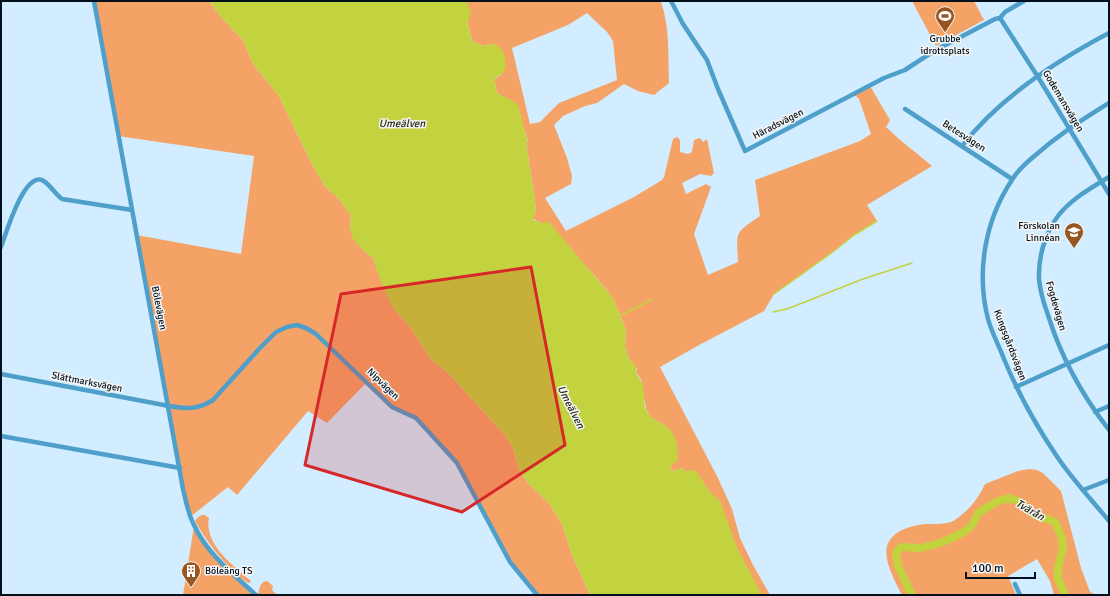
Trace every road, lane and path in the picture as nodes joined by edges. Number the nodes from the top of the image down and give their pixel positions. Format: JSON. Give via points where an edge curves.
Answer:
{"nodes":[{"id":1,"x":94,"y":1,"type":"edge"},
{"id":2,"x":671,"y":1,"type":"edge"},
{"id":3,"x":1024,"y":1,"type":"edge"},
{"id":4,"x":1000,"y":18,"type":"junction"},
{"id":5,"x":1109,"y":32,"type":"edge"},
{"id":6,"x":1038,"y":77,"type":"junction"},
{"id":7,"x":1109,"y":103,"type":"edge"},
{"id":8,"x":905,"y":109,"type":"dead end"},
{"id":9,"x":1068,"y":128,"type":"junction"},
{"id":10,"x":962,"y":146,"type":"junction"},
{"id":11,"x":1109,"y":177,"type":"edge"},
{"id":12,"x":1012,"y":179,"type":"junction"},
{"id":13,"x":1102,"y":182,"type":"junction"},
{"id":14,"x":1109,"y":194,"type":"edge"},
{"id":15,"x":132,"y":210,"type":"junction"},
{"id":16,"x":1,"y":247,"type":"edge"},
{"id":17,"x":1109,"y":345,"type":"edge"},
{"id":18,"x":1067,"y":364,"type":"junction"},
{"id":19,"x":1,"y":374,"type":"edge"},
{"id":20,"x":1016,"y":387,"type":"junction"},
{"id":21,"x":169,"y":406,"type":"junction"},
{"id":22,"x":1109,"y":406,"type":"edge"},
{"id":23,"x":1095,"y":412,"type":"junction"},
{"id":24,"x":1109,"y":430,"type":"edge"},
{"id":25,"x":1,"y":436,"type":"edge"},
{"id":26,"x":180,"y":468,"type":"junction"},
{"id":27,"x":1109,"y":480,"type":"edge"},
{"id":28,"x":1083,"y":490,"type":"junction"},
{"id":29,"x":1109,"y":521,"type":"edge"},
{"id":30,"x":1015,"y":584,"type":"dead end"},
{"id":31,"x":256,"y":595,"type":"edge"},
{"id":32,"x":537,"y":595,"type":"edge"},
{"id":33,"x":1020,"y":595,"type":"edge"}],
"edges":[{"from":1,"to":15,"type":"street","name":"Bölevägen"},
{"from":2,"to":4,"type":"street","name":"Häradsvägen","via":[[707,60],[745,151],[884,78],[899,73],[934,51]]},
{"from":3,"to":4,"type":"street","via":[[1005,12]]},
{"from":4,"to":6,"type":"street","name":"Godemansvägen"},
{"from":5,"to":6,"type":"street"},
{"from":6,"to":9,"type":"street","name":"Godemansvägen"},
{"from":6,"to":10,"type":"street","via":[[1008,98],[978,125]]},
{"from":7,"to":9,"type":"street","name":"Kungsgårdsvägen"},
{"from":8,"to":10,"type":"street","name":"Betesvägen"},
{"from":9,"to":12,"type":"street","name":"Kungsgårdsvägen","via":[[1049,142]]},
{"from":9,"to":13,"type":"street","name":"Godemansvägen"},
{"from":10,"to":12,"type":"street","name":"Betesvägen"},
{"from":11,"to":13,"type":"street","name":"Fogdevägen"},
{"from":12,"to":20,"type":"street","name":"Kungsgårdsvägen","via":[[989,228],[983,267],[984,298],[989,320]]},
{"from":13,"to":14,"type":"street","name":"Godemansvägen"},
{"from":13,"to":18,"type":"street","name":"Fogdevägen","via":[[1067,206],[1052,225],[1042,249],[1039,280],[1042,295],[1053,332]]},
{"from":15,"to":16,"type":"street","via":[[62,198],[45,182],[36,180],[20,197]]},
{"from":15,"to":21,"type":"street","name":"Bölevägen"},
{"from":17,"to":18,"type":"street"},
{"from":18,"to":20,"type":"street"},
{"from":18,"to":23,"type":"street","name":"Fogdevägen"},
{"from":19,"to":21,"type":"street","name":"Slättmarksvägen"},
{"from":20,"to":28,"type":"street","name":"Kungsgårdsvägen","via":[[1056,456]]},
{"from":21,"to":26,"type":"street","name":"Bölevägen"},
{"from":21,"to":32,"type":"street","name":"Nipvägen","via":[[187,409],[204,406],[213,400],[276,332],[297,325],[306,328],[316,334],[392,407],[416,418],[458,463],[510,562]]},
{"from":22,"to":23,"type":"street"},
{"from":23,"to":24,"type":"street","name":"Fogdevägen"},
{"from":25,"to":26,"type":"street"},
{"from":26,"to":31,"type":"street","name":"Bölevägen","via":[[194,526],[219,561]]},
{"from":27,"to":28,"type":"street"},
{"from":28,"to":29,"type":"street","name":"Kungsgårdsvägen"},
{"from":30,"to":33,"type":"street"}]}
